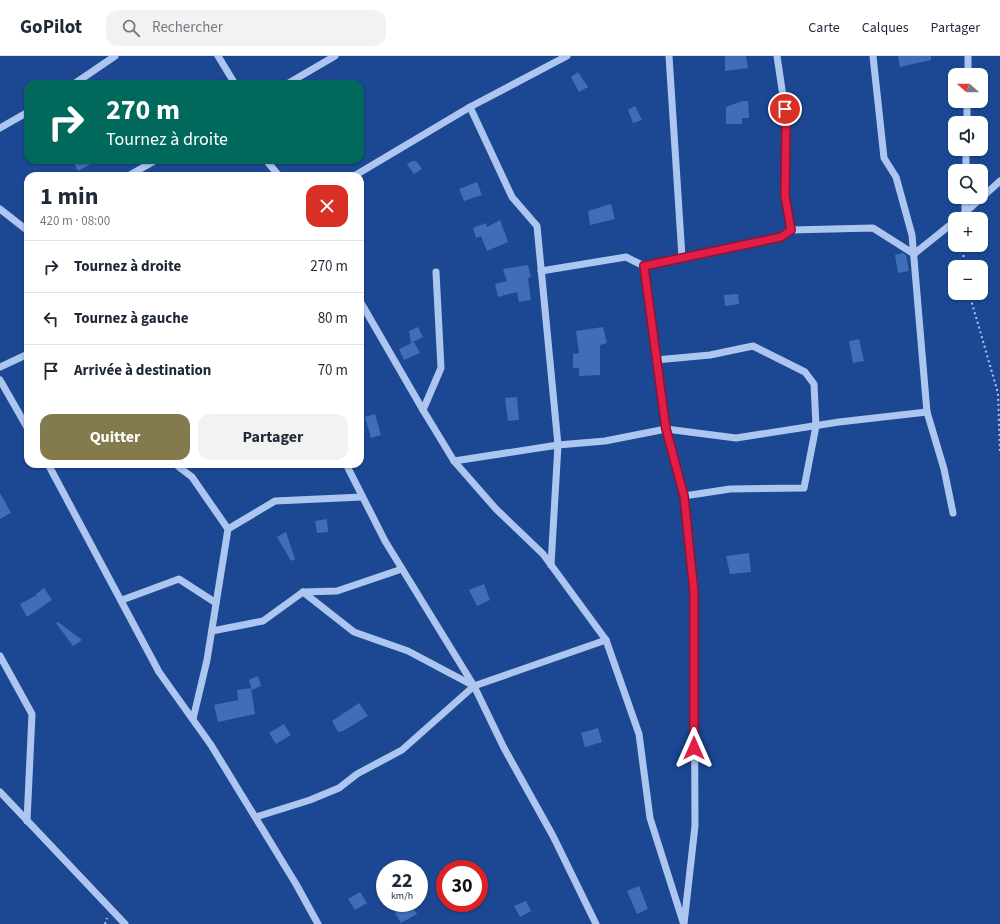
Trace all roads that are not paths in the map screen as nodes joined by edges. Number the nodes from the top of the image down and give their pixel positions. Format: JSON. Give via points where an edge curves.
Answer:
{"nodes":[{"id":1,"x":115,"y":56,"type":"edge"},
{"id":2,"x":218,"y":56,"type":"edge"},
{"id":3,"x":335,"y":56,"type":"edge"},
{"id":4,"x":567,"y":56,"type":"edge"},
{"id":5,"x":670,"y":56,"type":"edge"},
{"id":6,"x":777,"y":56,"type":"edge"},
{"id":7,"x":873,"y":56,"type":"edge"},
{"id":8,"x":968,"y":56,"type":"edge"},
{"id":9,"x":968,"y":68,"type":"edge"},
{"id":10,"x":80,"y":80,"type":"edge"},
{"id":11,"x":233,"y":80,"type":"edge"},
{"id":12,"x":294,"y":80,"type":"edge"},
{"id":13,"x":470,"y":107,"type":"junction"},
{"id":14,"x":24,"y":114,"type":"edge"},
{"id":15,"x":0,"y":128,"type":"edge"},
{"id":16,"x":149,"y":164,"type":"edge"},
{"id":17,"x":270,"y":164,"type":"edge"},
{"id":18,"x":135,"y":172,"type":"edge"},
{"id":19,"x":276,"y":172,"type":"edge"},
{"id":20,"x":361,"y":172,"type":"edge"},
{"id":21,"x":1000,"y":181,"type":"edge"},
{"id":22,"x":0,"y":209,"type":"edge"},
{"id":23,"x":966,"y":212,"type":"edge"},
{"id":24,"x":24,"y":226,"type":"edge"},
{"id":25,"x":948,"y":227,"type":"edge"},
{"id":26,"x":791,"y":230,"type":"junction"},
{"id":27,"x":914,"y":254,"type":"junction"},
{"id":28,"x":682,"y":257,"type":"junction"},
{"id":29,"x":644,"y":266,"type":"junction"},
{"id":30,"x":541,"y":271,"type":"junction"},
{"id":31,"x":436,"y":272,"type":"dead end"},
{"id":32,"x":364,"y":307,"type":"edge"},
{"id":33,"x":24,"y":356,"type":"edge"},
{"id":34,"x":656,"y":360,"type":"junction"},
{"id":35,"x":0,"y":367,"type":"edge"},
{"id":36,"x":0,"y":380,"type":"edge"},
{"id":37,"x":423,"y":410,"type":"junction"},
{"id":38,"x":927,"y":412,"type":"junction"},
{"id":39,"x":24,"y":422,"type":"edge"},
{"id":40,"x":816,"y":426,"type":"junction"},
{"id":41,"x":666,"y":429,"type":"junction"},
{"id":42,"x":558,"y":445,"type":"junction"},
{"id":43,"x":454,"y":461,"type":"junction"},
{"id":44,"x":50,"y":468,"type":"edge"},
{"id":45,"x":180,"y":468,"type":"edge"},
{"id":46,"x":348,"y":468,"type":"edge"},
{"id":47,"x":684,"y":496,"type":"junction"},
{"id":48,"x":362,"y":497,"type":"junction"},
{"id":49,"x":953,"y":513,"type":"dead end"},
{"id":50,"x":228,"y":529,"type":"junction"},
{"id":51,"x":551,"y":565,"type":"junction"},
{"id":52,"x":402,"y":569,"type":"junction"},
{"id":53,"x":303,"y":592,"type":"junction"},
{"id":54,"x":122,"y":600,"type":"junction"},
{"id":55,"x":216,"y":603,"type":"junction"},
{"id":56,"x":212,"y":631,"type":"junction"},
{"id":57,"x":606,"y":640,"type":"junction"},
{"id":58,"x":0,"y":656,"type":"edge"},
{"id":59,"x":474,"y":686,"type":"junction"},
{"id":60,"x":193,"y":720,"type":"junction"},
{"id":61,"x":0,"y":792,"type":"edge"},
{"id":62,"x":256,"y":817,"type":"junction"},
{"id":63,"x":27,"y":821,"type":"junction"},
{"id":64,"x":125,"y":924,"type":"edge"},
{"id":65,"x":318,"y":924,"type":"edge"},
{"id":66,"x":596,"y":924,"type":"edge"},
{"id":67,"x":684,"y":924,"type":"edge"}],
"edges":[{"from":1,"to":10,"type":"street"},
{"from":2,"to":11,"type":"street"},
{"from":3,"to":12,"type":"street"},
{"from":4,"to":13,"type":"street"},
{"from":5,"to":28,"type":"street"},
{"from":6,"to":26,"type":"street","via":[[786,123],[785,196]]},
{"from":7,"to":27,"type":"street","via":[[884,158],[896,177],[912,234]]},
{"from":8,"to":9,"type":"street"},
{"from":13,"to":20,"type":"street"},
{"from":13,"to":30,"type":"street","via":[[512,198],[537,226]]},
{"from":14,"to":15,"type":"street"},
{"from":16,"to":18,"type":"street"},
{"from":17,"to":19,"type":"street"},
{"from":21,"to":23,"type":"street"},
{"from":22,"to":24,"type":"street"},
{"from":25,"to":27,"type":"street"},
{"from":26,"to":27,"type":"street","via":[[873,228]]},
{"from":26,"to":28,"type":"street","via":[[781,237]]},
{"from":27,"to":38,"type":"street"},
{"from":28,"to":29,"type":"street"},
{"from":29,"to":30,"type":"street","via":[[626,258]]},
{"from":29,"to":34,"type":"street"},
{"from":30,"to":42,"type":"street"},
{"from":31,"to":37,"type":"street","via":[[441,368]]},
{"from":32,"to":37,"type":"street"},
{"from":33,"to":35,"type":"street"},
{"from":34,"to":40,"type":"street","via":[[710,355],[753,346],[805,372],[814,384]]},
{"from":34,"to":41,"type":"street"},
{"from":36,"to":39,"type":"street"},
{"from":37,"to":43,"type":"street"},
{"from":38,"to":40,"type":"street"},
{"from":38,"to":49,"type":"street","via":[[944,469]]},
{"from":40,"to":41,"type":"street","via":[[736,438]]},
{"from":40,"to":47,"type":"street","via":[[804,488],[730,489]]},
{"from":41,"to":42,"type":"street","via":[[605,441]]},
{"from":41,"to":47,"type":"street"},
{"from":42,"to":43,"type":"street"},
{"from":42,"to":51,"type":"street"},
{"from":43,"to":51,"type":"street","via":[[496,509],[543,554]]},
{"from":44,"to":54,"type":"street"},
{"from":45,"to":50,"type":"street","via":[[192,477]]},
{"from":46,"to":48,"type":"street"},
{"from":47,"to":67,"type":"street","via":[[694,592],[695,826]]},
{"from":48,"to":50,"type":"street","via":[[275,501]]},
{"from":48,"to":52,"type":"street"},
{"from":50,"to":55,"type":"street"},
{"from":51,"to":57,"type":"street"},
{"from":52,"to":53,"type":"street","via":[[337,591]]},
{"from":52,"to":59,"type":"street"},
{"from":53,"to":56,"type":"street","via":[[263,621]]},
{"from":53,"to":59,"type":"street","via":[[354,632],[408,651]]},
{"from":54,"to":55,"type":"street","via":[[179,579]]},
{"from":54,"to":60,"type":"street","via":[[159,672]]},
{"from":55,"to":56,"type":"street"},
{"from":56,"to":60,"type":"street"},
{"from":57,"to":59,"type":"street"},
{"from":57,"to":67,"type":"street","via":[[639,734],[650,818]]},
{"from":58,"to":63,"type":"street","via":[[32,714]]},
{"from":59,"to":62,"type":"street","via":[[402,750],[357,774],[339,788]]},
{"from":59,"to":66,"type":"street"},
{"from":60,"to":62,"type":"street"},
{"from":61,"to":63,"type":"street"},
{"from":62,"to":65,"type":"street"},
{"from":63,"to":64,"type":"street"}]}
